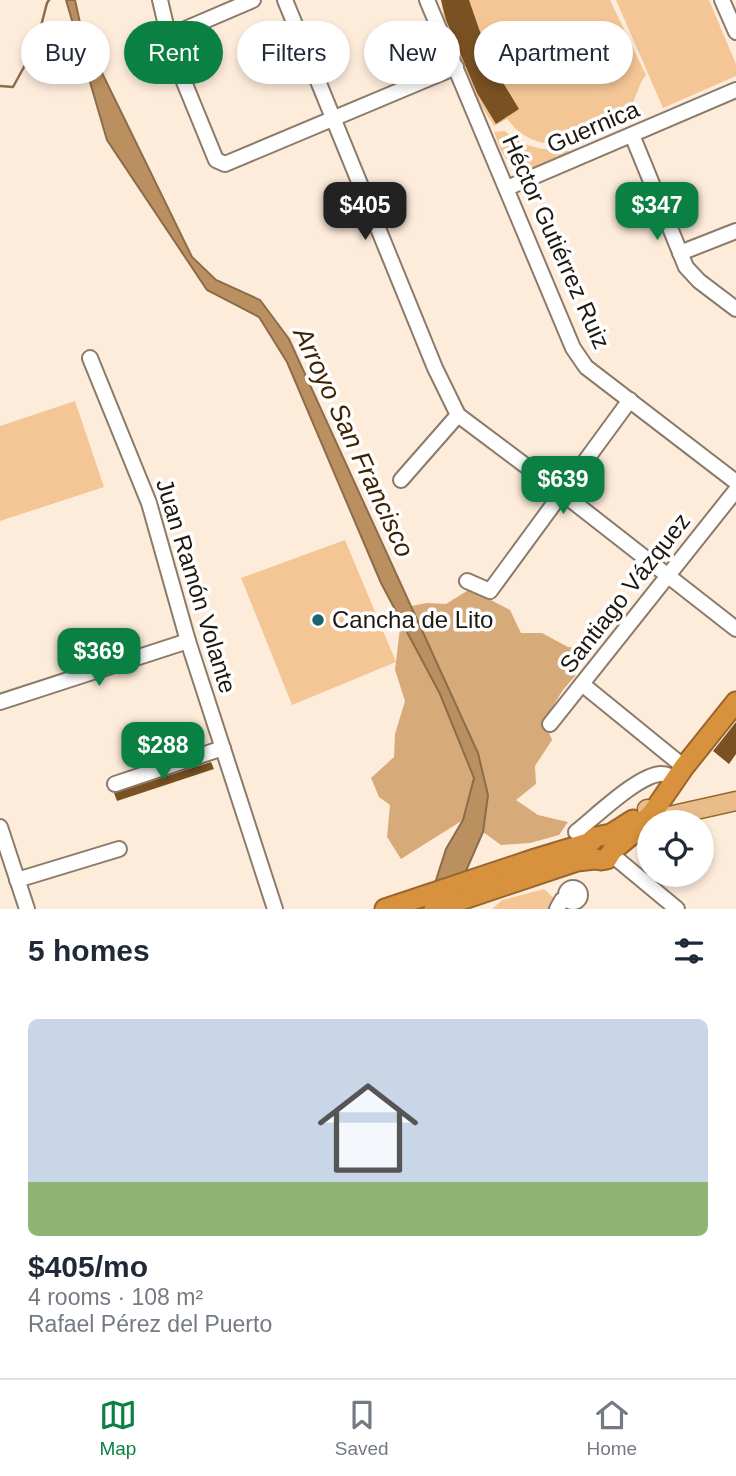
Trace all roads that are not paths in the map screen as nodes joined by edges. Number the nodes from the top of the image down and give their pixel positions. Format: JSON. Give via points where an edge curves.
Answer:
{"nodes":[{"id":1,"x":160,"y":0,"type":"edge"},
{"id":2,"x":253,"y":0,"type":"edge"},
{"id":3,"x":285,"y":0,"type":"edge"},
{"id":4,"x":427,"y":0,"type":"edge"},
{"id":5,"x":722,"y":0,"type":"edge"},
{"id":6,"x":165,"y":21,"type":"edge"},
{"id":7,"x":204,"y":21,"type":"edge"},
{"id":8,"x":436,"y":21,"type":"edge"},
{"id":9,"x":736,"y":32,"type":"edge"},
{"id":10,"x":460,"y":76,"type":"edge"},
{"id":11,"x":185,"y":84,"type":"edge"},
{"id":12,"x":415,"y":84,"type":"edge"},
{"id":13,"x":736,"y":90,"type":"edge"},
{"id":14,"x":334,"y":118,"type":"junction"},
{"id":15,"x":632,"y":135,"type":"junction"},
{"id":16,"x":507,"y":188,"type":"junction"},
{"id":17,"x":736,"y":232,"type":"edge"},
{"id":18,"x":680,"y":253,"type":"junction"},
{"id":19,"x":736,"y":309,"type":"edge"},
{"id":20,"x":90,"y":358,"type":"dead end"},
{"id":21,"x":630,"y":400,"type":"junction"},
{"id":22,"x":458,"y":415,"type":"junction"},
{"id":23,"x":401,"y":480,"type":"dead end"},
{"id":24,"x":736,"y":482,"type":"edge"},
{"id":25,"x":736,"y":490,"type":"edge"},
{"id":26,"x":562,"y":493,"type":"junction"},
{"id":27,"x":668,"y":576,"type":"junction"},
{"id":28,"x":467,"y":581,"type":"dead end"},
{"id":29,"x":736,"y":629,"type":"edge"},
{"id":30,"x":188,"y":641,"type":"junction"},
{"id":31,"x":582,"y":684,"type":"junction"},
{"id":32,"x":0,"y":702,"type":"edge"},
{"id":33,"x":736,"y":702,"type":"edge"},
{"id":34,"x":550,"y":724,"type":"dead end"},
{"id":35,"x":223,"y":748,"type":"junction"},
{"id":36,"x":678,"y":772,"type":"junction"},
{"id":37,"x":115,"y":784,"type":"dead end"},
{"id":38,"x":736,"y":801,"type":"edge"},
{"id":39,"x":651,"y":810,"type":"edge"},
{"id":40,"x":714,"y":810,"type":"edge"},
{"id":41,"x":736,"y":811,"type":"edge"},
{"id":42,"x":714,"y":813,"type":"edge"},
{"id":43,"x":637,"y":819,"type":"edge"},
{"id":44,"x":0,"y":827,"type":"edge"},
{"id":45,"x":637,"y":827,"type":"edge"},
{"id":46,"x":637,"y":835,"type":"edge"},
{"id":47,"x":629,"y":837,"type":"junction"},
{"id":48,"x":598,"y":846,"type":"junction"},
{"id":49,"x":119,"y":849,"type":"dead end"},
{"id":50,"x":535,"y":866,"type":"junction"},
{"id":51,"x":17,"y":880,"type":"junction"},
{"id":52,"x":393,"y":906,"type":"edge"},
{"id":53,"x":27,"y":909,"type":"edge"},
{"id":54,"x":275,"y":909,"type":"edge"},
{"id":55,"x":434,"y":909,"type":"edge"},
{"id":56,"x":677,"y":909,"type":"edge"}],
"edges":[{"from":1,"to":6,"type":"street"},
{"from":2,"to":7,"type":"street"},
{"from":3,"to":14,"type":"street"},
{"from":4,"to":8,"type":"street","name":"Héctor Gutiérrez Ruiz"},
{"from":5,"to":9,"type":"street"},
{"from":10,"to":16,"type":"street","name":"Héctor Gutiérrez Ruiz"},
{"from":11,"to":14,"type":"street","via":[[216,160],[225,164]]},
{"from":12,"to":14,"type":"street"},
{"from":13,"to":15,"type":"street","name":"Guernica"},
{"from":14,"to":22,"type":"street"},
{"from":15,"to":16,"type":"street","name":"Guernica"},
{"from":15,"to":18,"type":"street"},
{"from":16,"to":21,"type":"street","name":"Héctor Gutiérrez Ruiz","via":[[573,348],[586,367]]},
{"from":17,"to":18,"type":"street"},
{"from":18,"to":19,"type":"street","via":[[692,274]]},
{"from":20,"to":30,"type":"street","name":"Juan Ramón Volante","via":[[149,503]]},
{"from":21,"to":24,"type":"street","name":"Héctor Gutiérrez Ruiz"},
{"from":21,"to":26,"type":"street"},
{"from":22,"to":23,"type":"street"},
{"from":22,"to":26,"type":"street"},
{"from":25,"to":27,"type":"street","name":"Santiago Vázquez"},
{"from":26,"to":27,"type":"street"},
{"from":26,"to":28,"type":"street","via":[[490,591]]},
{"from":27,"to":29,"type":"street"},
{"from":27,"to":31,"type":"street","name":"Santiago Vázquez"},
{"from":30,"to":32,"type":"street"},
{"from":30,"to":35,"type":"street","name":"Juan Ramón Volante"},
{"from":31,"to":34,"type":"street","name":"Santiago Vázquez"},
{"from":31,"to":36,"type":"street"},
{"from":33,"to":36,"type":"highway"},
{"from":35,"to":37,"type":"street"},
{"from":35,"to":54,"type":"street","name":"Juan Ramón Volante"},
{"from":36,"to":39,"type":"highway"},
{"from":36,"to":48,"type":"street","via":[[653,776],[623,793]]},
{"from":38,"to":40,"type":"main road"},
{"from":41,"to":42,"type":"main road"},
{"from":43,"to":48,"type":"highway"},
{"from":44,"to":51,"type":"street"},
{"from":45,"to":47,"type":"highway"},
{"from":46,"to":47,"type":"main road"},
{"from":47,"to":48,"type":"highway"},
{"from":48,"to":50,"type":"highway","via":[[577,861]]},
{"from":48,"to":56,"type":"street"},
{"from":49,"to":51,"type":"street"},
{"from":50,"to":52,"type":"highway"},
{"from":50,"to":55,"type":"highway"},
{"from":51,"to":53,"type":"street"}]}
